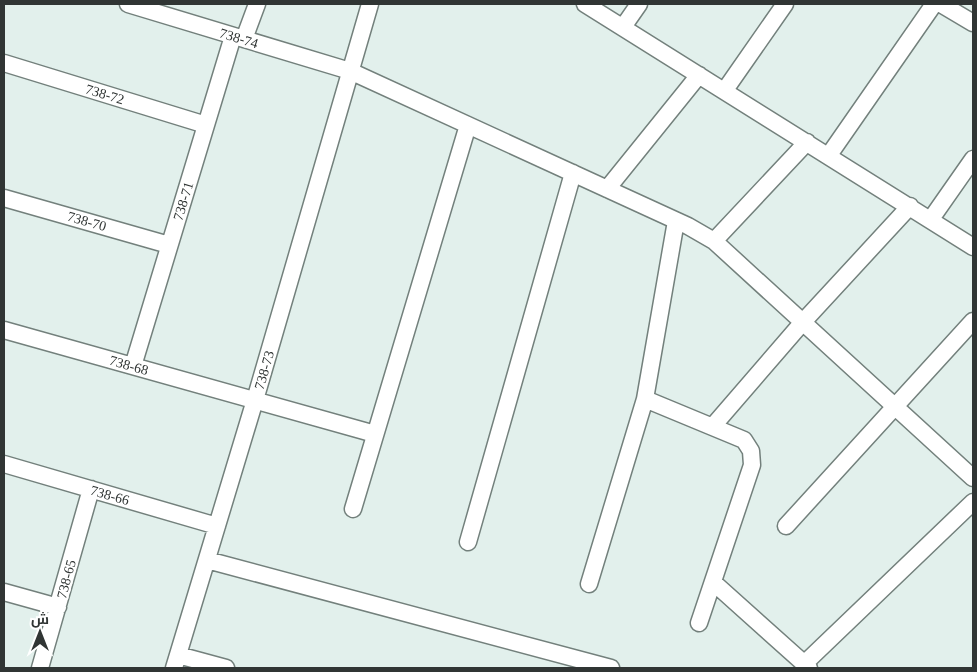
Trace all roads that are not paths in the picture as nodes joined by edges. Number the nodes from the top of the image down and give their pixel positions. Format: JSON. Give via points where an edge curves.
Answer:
{"nodes":[{"id":1,"x":128,"y":4,"type":"edge"},
{"id":2,"x":257,"y":4,"type":"edge"},
{"id":3,"x":370,"y":4,"type":"edge"},
{"id":4,"x":585,"y":4,"type":"edge"},
{"id":5,"x":639,"y":4,"type":"edge"},
{"id":6,"x":785,"y":4,"type":"edge"},
{"id":7,"x":934,"y":4,"type":"edge"},
{"id":8,"x":941,"y":4,"type":"edge"},
{"id":9,"x":164,"y":9,"type":"edge"},
{"id":10,"x":973,"y":24,"type":"edge"},
{"id":11,"x":623,"y":27,"type":"junction"},
{"id":12,"x":238,"y":37,"type":"junction"},
{"id":13,"x":4,"y":63,"type":"edge"},
{"id":14,"x":350,"y":71,"type":"junction"},
{"id":15,"x":699,"y":75,"type":"junction"},
{"id":16,"x":725,"y":90,"type":"junction"},
{"id":17,"x":206,"y":125,"type":"junction"},
{"id":18,"x":468,"y":125,"type":"junction"},
{"id":19,"x":807,"y":142,"type":"junction"},
{"id":20,"x":828,"y":155,"type":"junction"},
{"id":21,"x":973,"y":159,"type":"edge"},
{"id":22,"x":573,"y":173,"type":"junction"},
{"id":23,"x":607,"y":189,"type":"junction"},
{"id":24,"x":4,"y":198,"type":"edge"},
{"id":25,"x":910,"y":206,"type":"junction"},
{"id":26,"x":931,"y":219,"type":"junction"},
{"id":27,"x":676,"y":221,"type":"junction"},
{"id":28,"x":714,"y":241,"type":"junction"},
{"id":29,"x":169,"y":245,"type":"junction"},
{"id":30,"x":973,"y":247,"type":"edge"},
{"id":31,"x":973,"y":321,"type":"edge"},
{"id":32,"x":802,"y":323,"type":"junction"},
{"id":33,"x":4,"y":330,"type":"edge"},
{"id":34,"x":133,"y":366,"type":"junction"},
{"id":35,"x":645,"y":399,"type":"junction"},
{"id":36,"x":255,"y":400,"type":"junction"},
{"id":37,"x":894,"y":407,"type":"junction"},
{"id":38,"x":713,"y":426,"type":"junction"},
{"id":39,"x":375,"y":434,"type":"junction"},
{"id":40,"x":4,"y":464,"type":"edge"},
{"id":41,"x":973,"y":478,"type":"edge"},
{"id":42,"x":91,"y":489,"type":"junction"},
{"id":43,"x":973,"y":502,"type":"edge"},
{"id":44,"x":352,"y":509,"type":"dead end"},
{"id":45,"x":217,"y":526,"type":"junction"},
{"id":46,"x":786,"y":526,"type":"dead end"},
{"id":47,"x":468,"y":542,"type":"dead end"},
{"id":48,"x":207,"y":560,"type":"junction"},
{"id":49,"x":713,"y":582,"type":"junction"},
{"id":50,"x":589,"y":584,"type":"dead end"},
{"id":51,"x":4,"y":592,"type":"edge"},
{"id":52,"x":58,"y":607,"type":"junction"},
{"id":53,"x":699,"y":623,"type":"dead end"},
{"id":54,"x":176,"y":661,"type":"edge"},
{"id":55,"x":807,"y":666,"type":"edge"},
{"id":56,"x":40,"y":668,"type":"edge"},
{"id":57,"x":226,"y":668,"type":"edge"},
{"id":58,"x":611,"y":668,"type":"edge"}],
"edges":[{"from":1,"to":9,"type":"street","name":"738-74"},
{"from":2,"to":12,"type":"street","name":"738-71"},
{"from":3,"to":14,"type":"street","name":"738-73"},
{"from":4,"to":11,"type":"street"},
{"from":5,"to":11,"type":"street"},
{"from":6,"to":16,"type":"street"},
{"from":7,"to":20,"type":"street"},
{"from":8,"to":10,"type":"street"},
{"from":9,"to":12,"type":"street","name":"738-74"},
{"from":11,"to":15,"type":"street"},
{"from":12,"to":14,"type":"street","name":"738-74"},
{"from":12,"to":17,"type":"street","name":"738-71"},
{"from":13,"to":17,"type":"street","name":"738-72"},
{"from":14,"to":18,"type":"street","name":"738-74"},
{"from":14,"to":36,"type":"street","name":"738-73"},
{"from":15,"to":16,"type":"street"},
{"from":15,"to":23,"type":"street"},
{"from":16,"to":19,"type":"street"},
{"from":17,"to":29,"type":"street","name":"738-71"},
{"from":18,"to":22,"type":"street","name":"738-74"},
{"from":18,"to":39,"type":"street"},
{"from":19,"to":20,"type":"street"},
{"from":19,"to":28,"type":"street"},
{"from":20,"to":25,"type":"street"},
{"from":21,"to":26,"type":"street"},
{"from":22,"to":23,"type":"street","name":"738-74"},
{"from":22,"to":47,"type":"street"},
{"from":23,"to":27,"type":"street","name":"738-74"},
{"from":24,"to":29,"type":"street","name":"738-70"},
{"from":25,"to":26,"type":"street"},
{"from":25,"to":32,"type":"street"},
{"from":26,"to":30,"type":"street"},
{"from":27,"to":28,"type":"street","name":"738-74"},
{"from":27,"to":35,"type":"street"},
{"from":28,"to":32,"type":"street","name":"738-74"},
{"from":29,"to":34,"type":"street","name":"738-71"},
{"from":31,"to":37,"type":"street"},
{"from":32,"to":37,"type":"street","name":"738-74"},
{"from":32,"to":38,"type":"street"},
{"from":33,"to":34,"type":"street","name":"738-68"},
{"from":34,"to":36,"type":"street","name":"738-68"},
{"from":35,"to":38,"type":"street"},
{"from":35,"to":50,"type":"street"},
{"from":36,"to":39,"type":"street","name":"738-68"},
{"from":36,"to":45,"type":"street","name":"738-73"},
{"from":37,"to":41,"type":"street","name":"738-74"},
{"from":37,"to":46,"type":"street"},
{"from":38,"to":49,"type":"street","via":[[744,440],[751,452],[752,464]]},
{"from":39,"to":44,"type":"street"},
{"from":40,"to":42,"type":"street","name":"738-66"},
{"from":42,"to":45,"type":"street","name":"738-66"},
{"from":42,"to":52,"type":"street","name":"738-65"},
{"from":43,"to":55,"type":"street"},
{"from":45,"to":48,"type":"street","name":"738-73"},
{"from":48,"to":54,"type":"street","name":"738-73"},
{"from":48,"to":58,"type":"street"},
{"from":49,"to":53,"type":"street"},
{"from":49,"to":55,"type":"street"},
{"from":51,"to":52,"type":"street"},
{"from":52,"to":56,"type":"street","name":"738-65"},
{"from":54,"to":57,"type":"street"}]}
